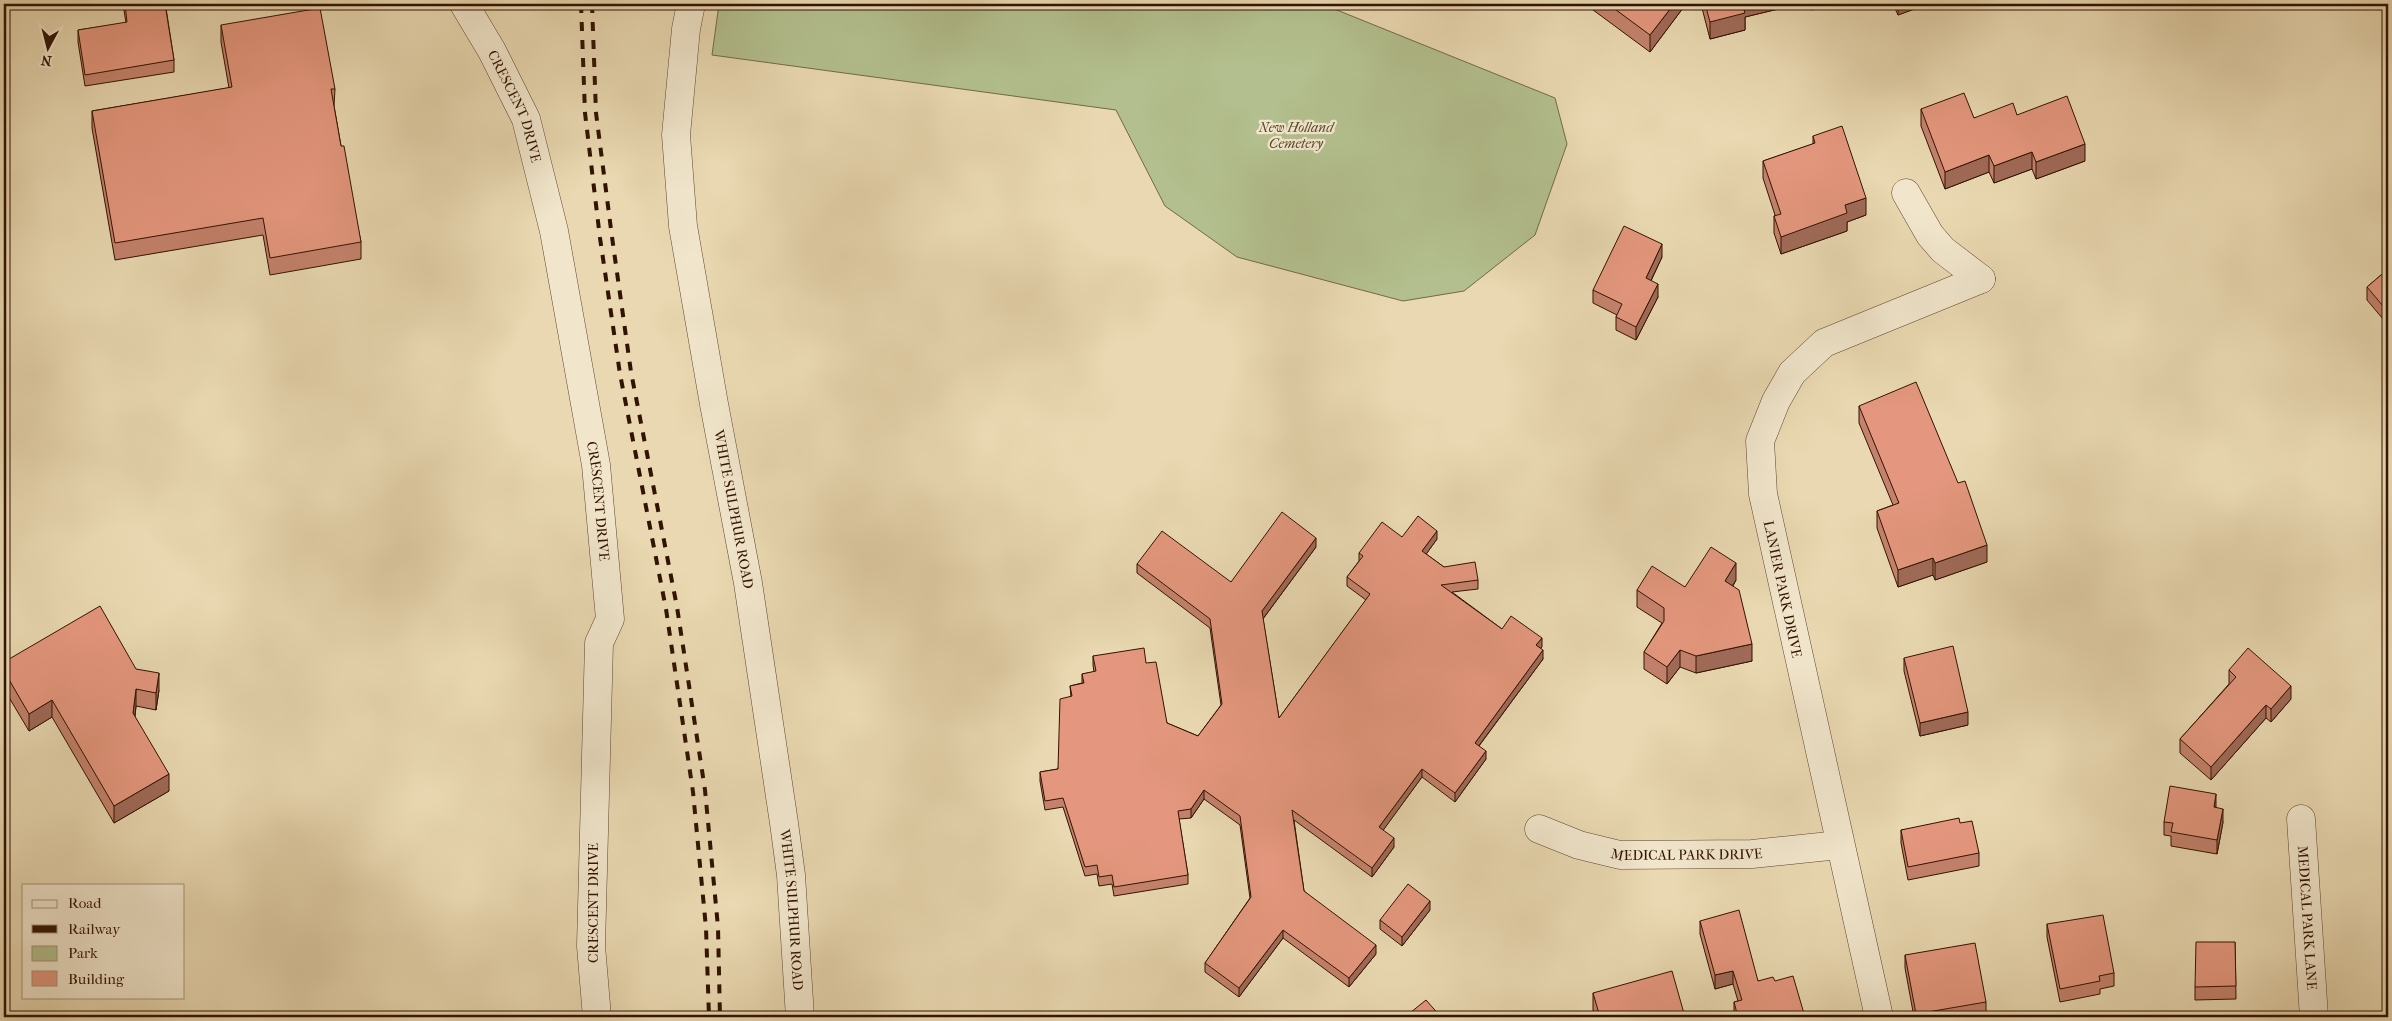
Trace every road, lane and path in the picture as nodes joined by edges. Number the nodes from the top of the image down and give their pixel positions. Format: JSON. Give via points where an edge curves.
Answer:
{"nodes":[{"id":1,"x":464,"y":4,"type":"edge"},
{"id":2,"x":692,"y":4,"type":"edge"},
{"id":3,"x":1906,"y":193,"type":"dead end"},
{"id":4,"x":2301,"y":819,"type":"dead end"},
{"id":5,"x":1539,"y":829,"type":"dead end"},
{"id":6,"x":1839,"y":845,"type":"junction"},
{"id":7,"x":597,"y":1017,"type":"edge"},
{"id":8,"x":800,"y":1017,"type":"edge"},
{"id":9,"x":1878,"y":1017,"type":"edge"},
{"id":10,"x":2314,"y":1017,"type":"edge"}],
"edges":[{"from":1,"to":7,"type":"street","name":"CRESCENT DRIVE","via":[[526,119],[554,231],[596,465],[610,619],[599,644],[591,946]]},
{"from":2,"to":8,"type":"street","name":"WHITE SULPHUR ROAD","via":[[686,29],[676,135],[683,226],[748,583],[782,804],[791,875]]},
{"from":3,"to":6,"type":"street","name":"LANIER PARK DRIVE","via":[[1930,235],[1981,279],[1824,343],[1792,373],[1776,401],[1760,441],[1763,494]]},
{"from":4,"to":10,"type":"street","name":"MEDICAL PARK LANE"},
{"from":5,"to":6,"type":"street","name":"MEDICAL PARK DRIVE","via":[[1579,845],[1620,855],[1752,854]]},
{"from":6,"to":9,"type":"street","name":"LANIER PARK DRIVE"}]}
